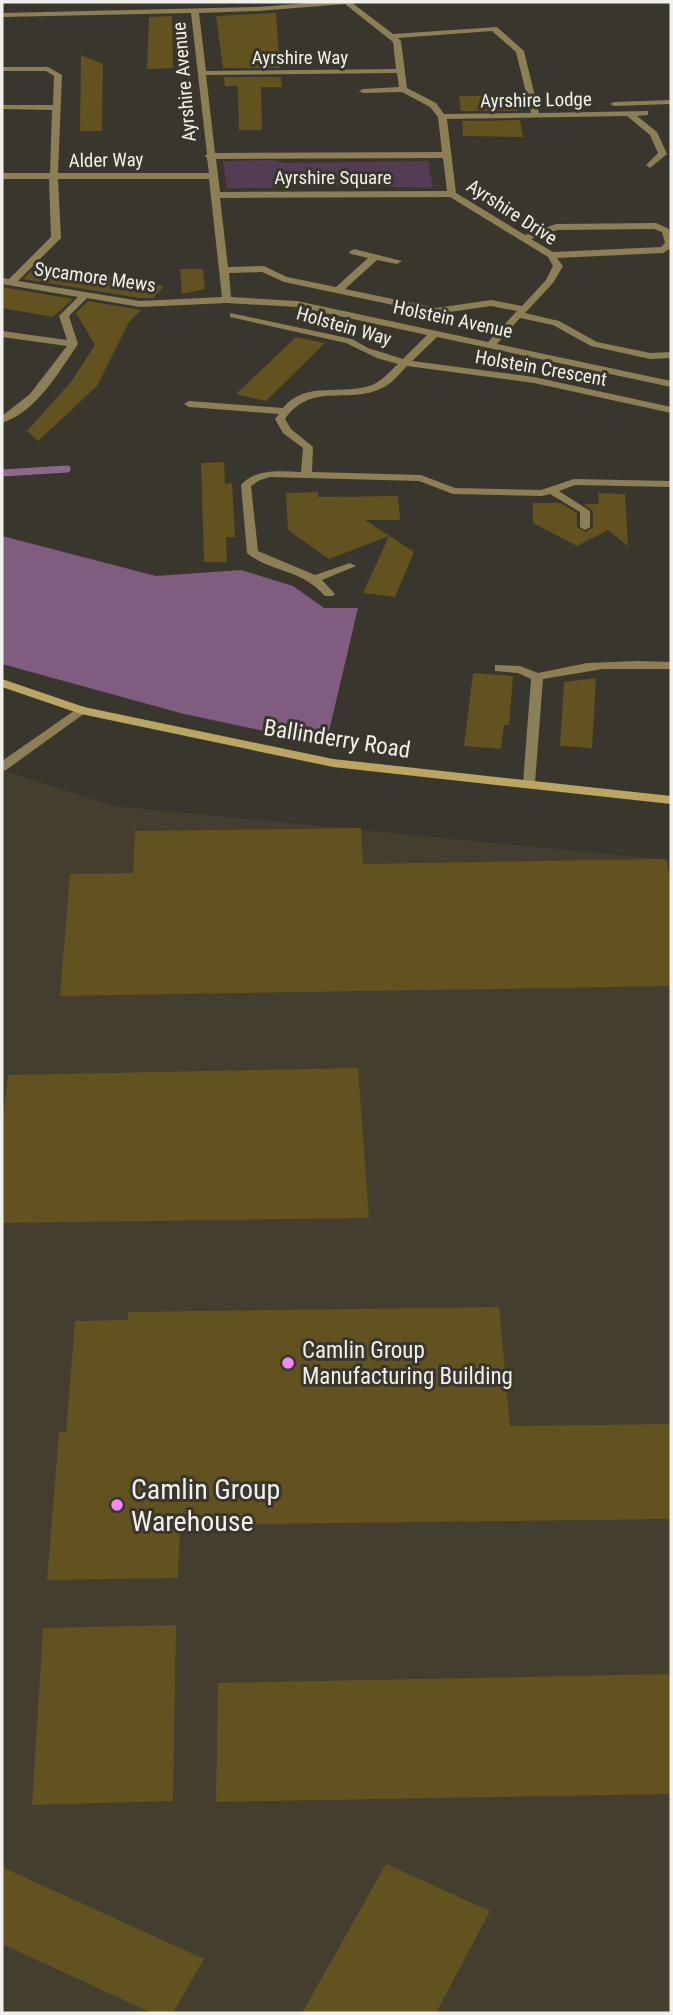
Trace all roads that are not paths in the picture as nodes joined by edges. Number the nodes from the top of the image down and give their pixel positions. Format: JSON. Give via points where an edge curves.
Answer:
{"nodes":[{"id":1,"x":347,"y":2,"type":"edge"},
{"id":2,"x":195,"y":11,"type":"junction"},
{"id":3,"x":2,"y":15,"type":"edge"},
{"id":4,"x":393,"y":36,"type":"junction"},
{"id":5,"x":2,"y":69,"type":"edge"},
{"id":6,"x":399,"y":71,"type":"junction"},
{"id":7,"x":201,"y":73,"type":"junction"},
{"id":8,"x":403,"y":89,"type":"junction"},
{"id":9,"x":360,"y":91,"type":"dead end"},
{"id":10,"x":671,"y":102,"type":"edge"},
{"id":11,"x":614,"y":104,"type":"dead end"},
{"id":12,"x":2,"y":107,"type":"edge"},
{"id":13,"x":57,"y":108,"type":"junction"},
{"id":14,"x":645,"y":113,"type":"dead end"},
{"id":15,"x":631,"y":114,"type":"junction"},
{"id":16,"x":536,"y":116,"type":"junction"},
{"id":17,"x":442,"y":117,"type":"junction"},
{"id":18,"x":445,"y":155,"type":"junction"},
{"id":19,"x":209,"y":156,"type":"junction"},
{"id":20,"x":650,"y":165,"type":"dead end"},
{"id":21,"x":2,"y":176,"type":"edge"},
{"id":22,"x":211,"y":176,"type":"junction"},
{"id":23,"x":55,"y":178,"type":"junction"},
{"id":24,"x":452,"y":194,"type":"junction"},
{"id":25,"x":214,"y":195,"type":"junction"},
{"id":26,"x":523,"y":239,"type":"junction"},
{"id":27,"x":354,"y":251,"type":"dead end"},
{"id":28,"x":551,"y":255,"type":"junction"},
{"id":29,"x":376,"y":256,"type":"junction"},
{"id":30,"x":397,"y":261,"type":"dead end"},
{"id":31,"x":223,"y":270,"type":"junction"},
{"id":32,"x":7,"y":281,"type":"edge"},
{"id":33,"x":337,"y":291,"type":"junction"},
{"id":34,"x":83,"y":297,"type":"junction"},
{"id":35,"x":227,"y":300,"type":"junction"},
{"id":36,"x":521,"y":312,"type":"junction"},
{"id":37,"x":233,"y":315,"type":"dead end"},
{"id":38,"x":435,"y":333,"type":"junction"},
{"id":39,"x":2,"y":334,"type":"edge"},
{"id":40,"x":73,"y":344,"type":"junction"},
{"id":41,"x":490,"y":345,"type":"junction"},
{"id":42,"x":671,"y":355,"type":"edge"},
{"id":43,"x":404,"y":360,"type":"junction"},
{"id":44,"x":671,"y":384,"type":"edge"},
{"id":45,"x":189,"y":404,"type":"dead end"},
{"id":46,"x":671,"y":410,"type":"edge"},
{"id":47,"x":284,"y":411,"type":"junction"},
{"id":48,"x":2,"y":420,"type":"edge"},
{"id":49,"x":306,"y":475,"type":"junction"},
{"id":50,"x":671,"y":484,"type":"edge"},
{"id":51,"x":551,"y":490,"type":"junction"},
{"id":52,"x":586,"y":527,"type":"dead end"},
{"id":53,"x":350,"y":566,"type":"dead end"},
{"id":54,"x":318,"y":578,"type":"junction"},
{"id":55,"x":329,"y":594,"type":"dead end"},
{"id":56,"x":671,"y":666,"type":"edge"},
{"id":57,"x":499,"y":668,"type":"dead end"},
{"id":58,"x":537,"y":677,"type":"junction"},
{"id":59,"x":2,"y":683,"type":"edge"},
{"id":60,"x":81,"y":710,"type":"junction"},
{"id":61,"x":2,"y":767,"type":"edge"},
{"id":62,"x":529,"y":783,"type":"junction"},
{"id":63,"x":671,"y":800,"type":"edge"}],
"edges":[{"from":1,"to":2,"type":"street"},
{"from":1,"to":4,"type":"street"},
{"from":2,"to":3,"type":"street","name":"Ayrshire Avenue"},
{"from":2,"to":7,"type":"street","name":"Ayrshire Avenue"},
{"from":4,"to":6,"type":"street"},
{"from":4,"to":16,"type":"street","via":[[494,29],[520,51]]},
{"from":5,"to":13,"type":"street","via":[[56,72]]},
{"from":6,"to":7,"type":"street","name":"Ayrshire Way"},
{"from":6,"to":8,"type":"street"},
{"from":7,"to":19,"type":"street","name":"Ayrshire Avenue"},
{"from":8,"to":9,"type":"street"},
{"from":8,"to":17,"type":"street","via":[[433,105]]},
{"from":10,"to":11,"type":"street"},
{"from":12,"to":13,"type":"street"},
{"from":13,"to":23,"type":"street"},
{"from":14,"to":15,"type":"street","name":"Ayrshire Lodge"},
{"from":15,"to":16,"type":"street","name":"Ayrshire Lodge"},
{"from":15,"to":20,"type":"street","via":[[654,134],[663,154]]},
{"from":16,"to":17,"type":"street","name":"Ayrshire Lodge"},
{"from":17,"to":18,"type":"street","name":"Ayrshire Drive"},
{"from":18,"to":19,"type":"street","name":"Ayrshire Square"},
{"from":18,"to":24,"type":"street","name":"Ayrshire Drive"},
{"from":19,"to":22,"type":"street","name":"Ayrshire Avenue"},
{"from":21,"to":23,"type":"street","name":"Alder Way"},
{"from":22,"to":23,"type":"street","name":"Alder Way"},
{"from":22,"to":25,"type":"street","name":"Ayrshire Avenue"},
{"from":23,"to":32,"type":"street","via":[[56,237]]},
{"from":24,"to":25,"type":"street","name":"Ayrshire Square"},
{"from":24,"to":26,"type":"street","name":"Ayrshire Drive"},
{"from":25,"to":31,"type":"street","name":"Ayrshire Avenue"},
{"from":26,"to":28,"type":"street","name":"Ayrshire Drive"},
{"from":26,"to":28,"type":"street","via":[[556,227],[656,226],[666,231],[670,244],[663,250]]},
{"from":27,"to":29,"type":"street"},
{"from":28,"to":36,"type":"street","name":"Ayrshire Drive","via":[[558,266]]},
{"from":29,"to":30,"type":"street"},
{"from":29,"to":33,"type":"street"},
{"from":31,"to":33,"type":"street","via":[[264,269],[284,279]]},
{"from":31,"to":35,"type":"street","name":"Ayrshire Avenue"},
{"from":32,"to":34,"type":"street","name":"Sycamore Mews"},
{"from":33,"to":36,"type":"street","via":[[436,311],[491,303]]},
{"from":34,"to":35,"type":"street","name":"Sycamore Mews","via":[[140,304]]},
{"from":34,"to":40,"type":"street","via":[[64,316]]},
{"from":35,"to":38,"type":"street","name":"Holstein Avenue","via":[[298,304]]},
{"from":36,"to":41,"type":"street","name":"Ayrshire Drive"},
{"from":36,"to":42,"type":"street","via":[[556,323],[594,344],[650,356]]},
{"from":37,"to":43,"type":"street","name":"Holstein Way","via":[[349,341],[365,352]]},
{"from":38,"to":41,"type":"street","name":"Holstein Avenue"},
{"from":38,"to":43,"type":"street"},
{"from":39,"to":40,"type":"street"},
{"from":40,"to":48,"type":"street","via":[[45,386],[23,408]]},
{"from":41,"to":44,"type":"street","name":"Holstein Avenue"},
{"from":43,"to":46,"type":"street","name":"Holstein Crescent"},
{"from":43,"to":47,"type":"street","via":[[381,386],[320,392]]},
{"from":45,"to":47,"type":"street"},
{"from":47,"to":49,"type":"street","via":[[280,419],[287,431],[308,447]]},
{"from":49,"to":51,"type":"street","via":[[421,478],[453,491]]},
{"from":49,"to":54,"type":"street","via":[[270,474],[246,485],[249,530],[253,553]]},
{"from":50,"to":51,"type":"street","via":[[574,482]]},
{"from":51,"to":52,"type":"street","via":[[585,511]]},
{"from":53,"to":54,"type":"street"},
{"from":54,"to":55,"type":"street"},
{"from":56,"to":58,"type":"street","via":[[614,664]]},
{"from":57,"to":58,"type":"street"},
{"from":58,"to":62,"type":"street"},
{"from":59,"to":60,"type":"main road","name":"Ballinderry Road"},
{"from":60,"to":61,"type":"street"},
{"from":60,"to":62,"type":"main road","name":"Ballinderry Road","via":[[333,763]]},
{"from":62,"to":63,"type":"main road","name":"Ballinderry Road"}]}
